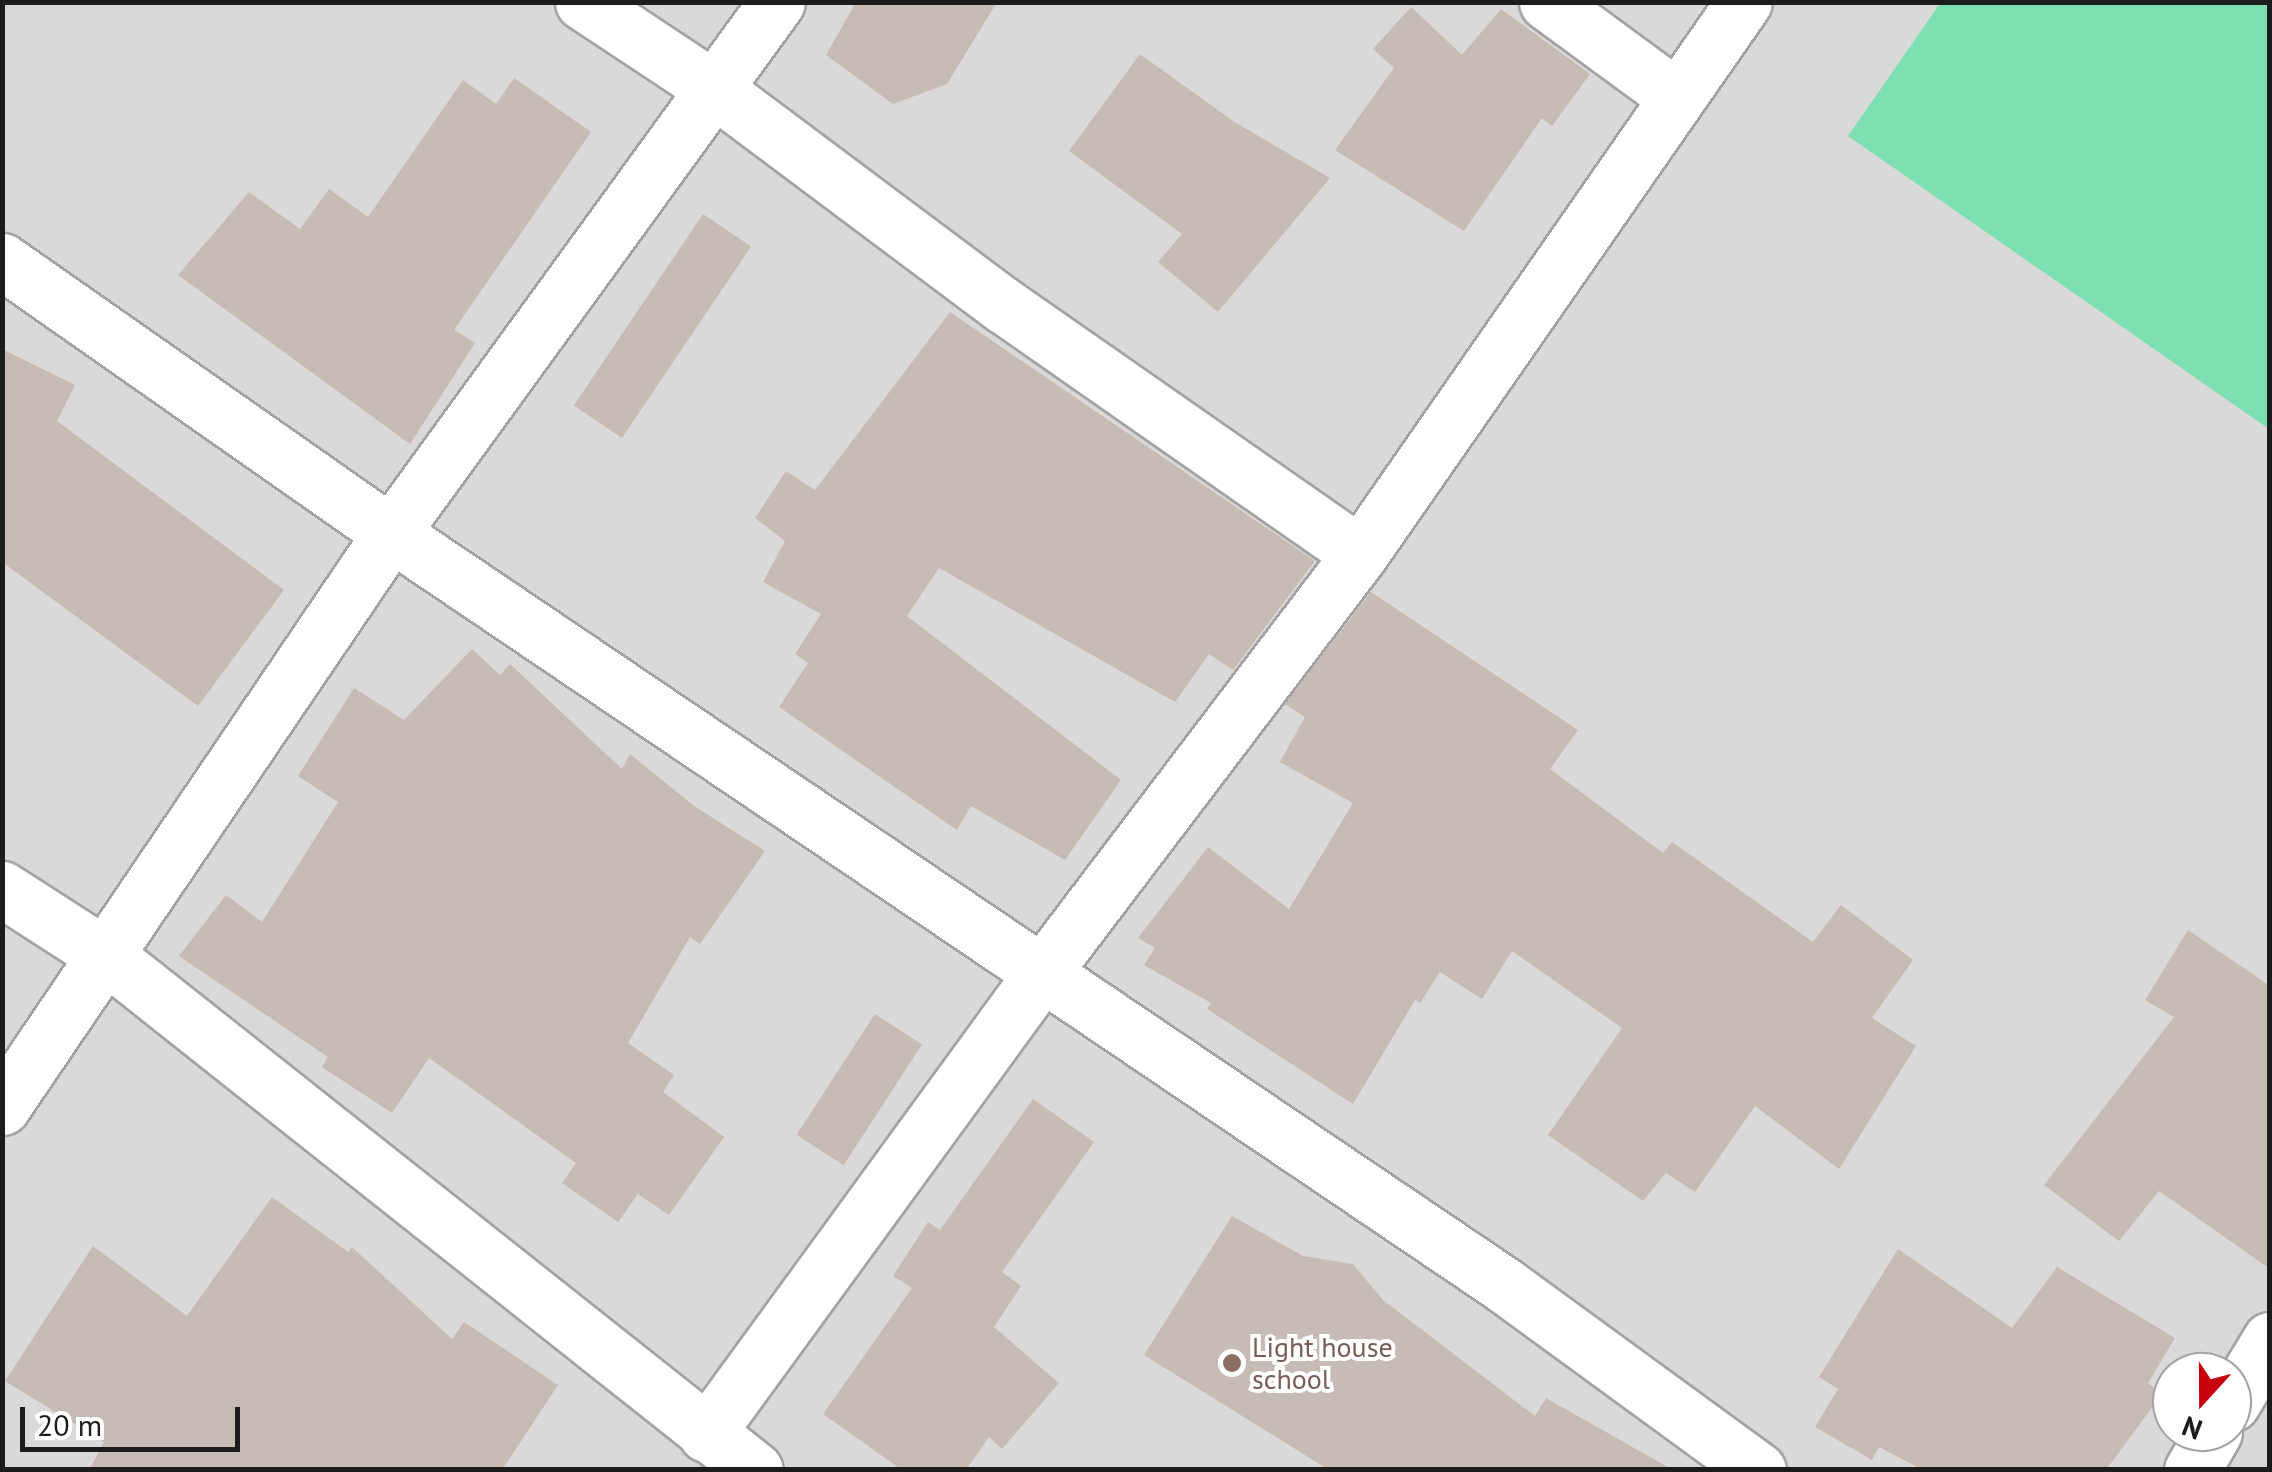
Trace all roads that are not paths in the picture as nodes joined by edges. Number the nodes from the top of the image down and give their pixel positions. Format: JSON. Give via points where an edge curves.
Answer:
{"nodes":[{"id":1,"x":583,"y":2,"type":"edge"},
{"id":2,"x":777,"y":2,"type":"edge"},
{"id":3,"x":1547,"y":2,"type":"edge"},
{"id":4,"x":1744,"y":2,"type":"edge"},
{"id":5,"x":710,"y":86,"type":"junction"},
{"id":6,"x":1675,"y":96,"type":"junction"},
{"id":7,"x":2,"y":261,"type":"edge"},
{"id":8,"x":391,"y":534,"type":"junction"},
{"id":9,"x":1360,"y":554,"type":"junction"},
{"id":10,"x":2,"y":889,"type":"edge"},
{"id":11,"x":109,"y":958,"type":"junction"},
{"id":12,"x":1042,"y":973,"type":"junction"},
{"id":13,"x":2,"y":1107,"type":"edge"},
{"id":14,"x":2270,"y":1340,"type":"edge"},
{"id":15,"x":2252,"y":1369,"type":"edge"},
{"id":16,"x":706,"y":1434,"type":"junction"},
{"id":17,"x":755,"y":1470,"type":"edge"},
{"id":18,"x":1758,"y":1470,"type":"edge"}],
"edges":[{"from":1,"to":5,"type":"street"},
{"from":2,"to":5,"type":"street"},
{"from":3,"to":6,"type":"street"},
{"from":4,"to":6,"type":"street"},
{"from":5,"to":8,"type":"street"},
{"from":5,"to":9,"type":"street","via":[[1003,305]]},
{"from":6,"to":9,"type":"street"},
{"from":7,"to":8,"type":"street"},
{"from":8,"to":11,"type":"street"},
{"from":8,"to":12,"type":"street"},
{"from":9,"to":12,"type":"street"},
{"from":10,"to":11,"type":"street"},
{"from":11,"to":13,"type":"street"},
{"from":11,"to":16,"type":"street"},
{"from":12,"to":16,"type":"street"},
{"from":12,"to":18,"type":"street","via":[[1504,1285]]},
{"from":14,"to":15,"type":"street"},
{"from":16,"to":17,"type":"street"}]}
